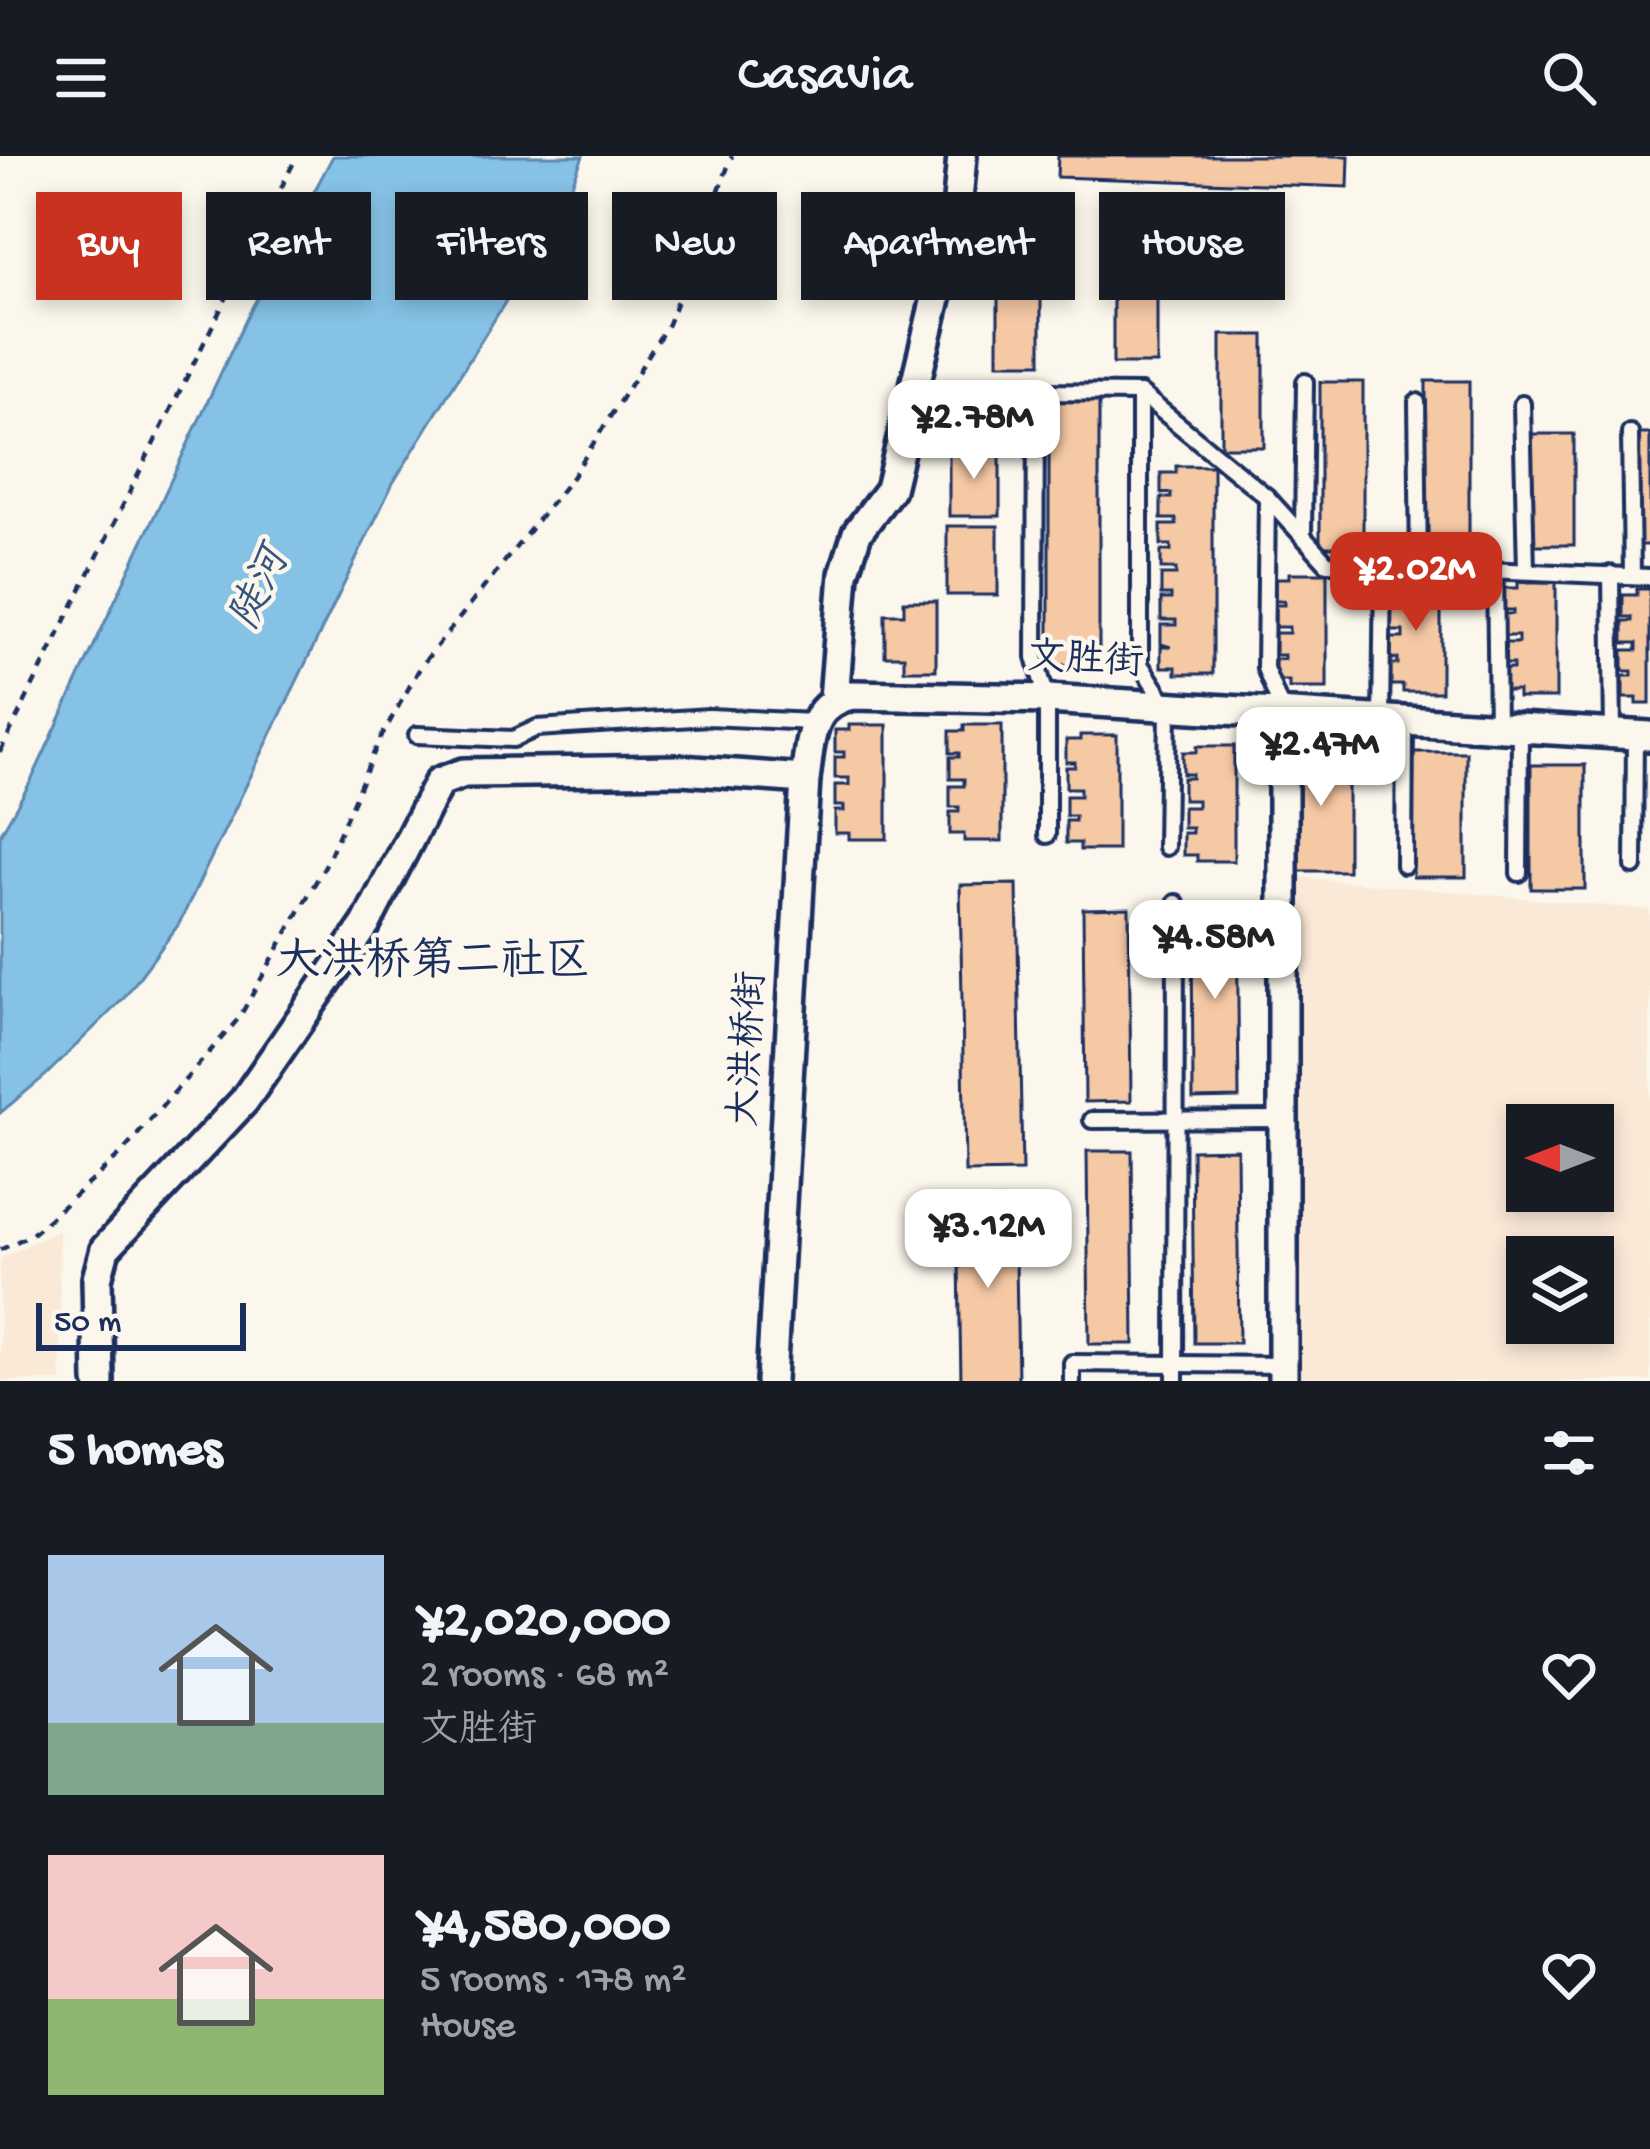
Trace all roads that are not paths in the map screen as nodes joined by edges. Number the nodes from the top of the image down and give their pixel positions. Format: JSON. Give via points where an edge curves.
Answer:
{"nodes":[{"id":1,"x":962,"y":156,"type":"edge"},
{"id":2,"x":1305,"y":382,"type":"dead end"},
{"id":3,"x":1140,"y":393,"type":"junction"},
{"id":4,"x":1418,"y":402,"type":"dead end"},
{"id":5,"x":1522,"y":404,"type":"dead end"},
{"id":6,"x":1630,"y":433,"type":"dead end"},
{"id":7,"x":1268,"y":497,"type":"junction"},
{"id":8,"x":1303,"y":533,"type":"junction"},
{"id":9,"x":1419,"y":566,"type":"junction"},
{"id":10,"x":1383,"y":567,"type":"junction"},
{"id":11,"x":1495,"y":570,"type":"junction"},
{"id":12,"x":1526,"y":570,"type":"junction"},
{"id":13,"x":1611,"y":574,"type":"junction"},
{"id":14,"x":1632,"y":575,"type":"junction"},
{"id":15,"x":1650,"y":577,"type":"edge"},
{"id":16,"x":834,"y":699,"type":"junction"},
{"id":17,"x":1047,"y":699,"type":"junction"},
{"id":18,"x":1168,"y":706,"type":"junction"},
{"id":19,"x":1283,"y":713,"type":"junction"},
{"id":20,"x":1393,"y":720,"type":"junction"},
{"id":21,"x":813,"y":722,"type":"junction"},
{"id":22,"x":1508,"y":727,"type":"junction"},
{"id":23,"x":417,"y":735,"type":"dead end"},
{"id":24,"x":1633,"y":735,"type":"edge"},
{"id":25,"x":805,"y":779,"type":"junction"},
{"id":26,"x":1047,"y":835,"type":"dead end"},
{"id":27,"x":1166,"y":848,"type":"dead end"},
{"id":28,"x":1404,"y":865,"type":"dead end"},
{"id":29,"x":1634,"y":866,"type":"dead end"},
{"id":30,"x":1519,"y":873,"type":"dead end"},
{"id":31,"x":1176,"y":903,"type":"dead end"},
{"id":32,"x":1283,"y":1119,"type":"junction"},
{"id":33,"x":1092,"y":1120,"type":"dead end"},
{"id":34,"x":1176,"y":1120,"type":"junction"},
{"id":35,"x":1175,"y":1373,"type":"edge"},
{"id":36,"x":1283,"y":1373,"type":"edge"},
{"id":37,"x":100,"y":1381,"type":"edge"},
{"id":38,"x":772,"y":1381,"type":"edge"},
{"id":39,"x":1072,"y":1381,"type":"edge"}],
"edges":[{"from":1,"to":16,"type":"street","via":[[957,211],[890,489],[857,533],[844,574]]},
{"from":2,"to":8,"type":"lane"},
{"from":3,"to":7,"type":"lane"},
{"from":3,"to":17,"type":"lane","via":[[1036,392],[1035,656]]},
{"from":3,"to":18,"type":"lane","via":[[1140,664]]},
{"from":4,"to":9,"type":"lane"},
{"from":5,"to":12,"type":"lane"},
{"from":6,"to":14,"type":"lane"},
{"from":7,"to":8,"type":"lane"},
{"from":7,"to":19,"type":"lane","via":[[1264,668]]},
{"from":8,"to":10,"type":"lane","via":[[1327,563]]},
{"from":9,"to":10,"type":"lane"},
{"from":9,"to":11,"type":"lane"},
{"from":10,"to":20,"type":"lane"},
{"from":11,"to":12,"type":"lane"},
{"from":11,"to":22,"type":"lane"},
{"from":12,"to":13,"type":"lane"},
{"from":13,"to":14,"type":"lane"},
{"from":13,"to":24,"type":"lane"},
{"from":14,"to":15,"type":"lane"},
{"from":16,"to":17,"type":"street","name":"文胜街"},
{"from":16,"to":21,"type":"street"},
{"from":17,"to":18,"type":"street","name":"文胜街"},
{"from":17,"to":26,"type":"lane"},
{"from":18,"to":19,"type":"street","name":"文胜街"},
{"from":18,"to":27,"type":"lane"},
{"from":19,"to":20,"type":"street","name":"文胜街"},
{"from":19,"to":32,"type":"street"},
{"from":20,"to":22,"type":"street","name":"文胜街"},
{"from":20,"to":28,"type":"lane"},
{"from":21,"to":23,"type":"lane","via":[[709,717],[537,728],[513,739]]},
{"from":21,"to":25,"type":"street","name":"大洪桥街"},
{"from":22,"to":24,"type":"street","name":"文胜街"},
{"from":22,"to":30,"type":"lane"},
{"from":24,"to":29,"type":"lane"},
{"from":25,"to":37,"type":"street","via":[[681,770],[464,773],[439,782],[366,924],[244,1101],[105,1249],[97,1280]]},
{"from":25,"to":38,"type":"street","name":"大洪桥街"},
{"from":31,"to":34,"type":"lane"},
{"from":32,"to":34,"type":"lane"},
{"from":32,"to":36,"type":"street"},
{"from":33,"to":34,"type":"lane"},
{"from":34,"to":35,"type":"lane"},
{"from":35,"to":36,"type":"lane"},
{"from":35,"to":39,"type":"lane","via":[[1072,1364]]}]}
